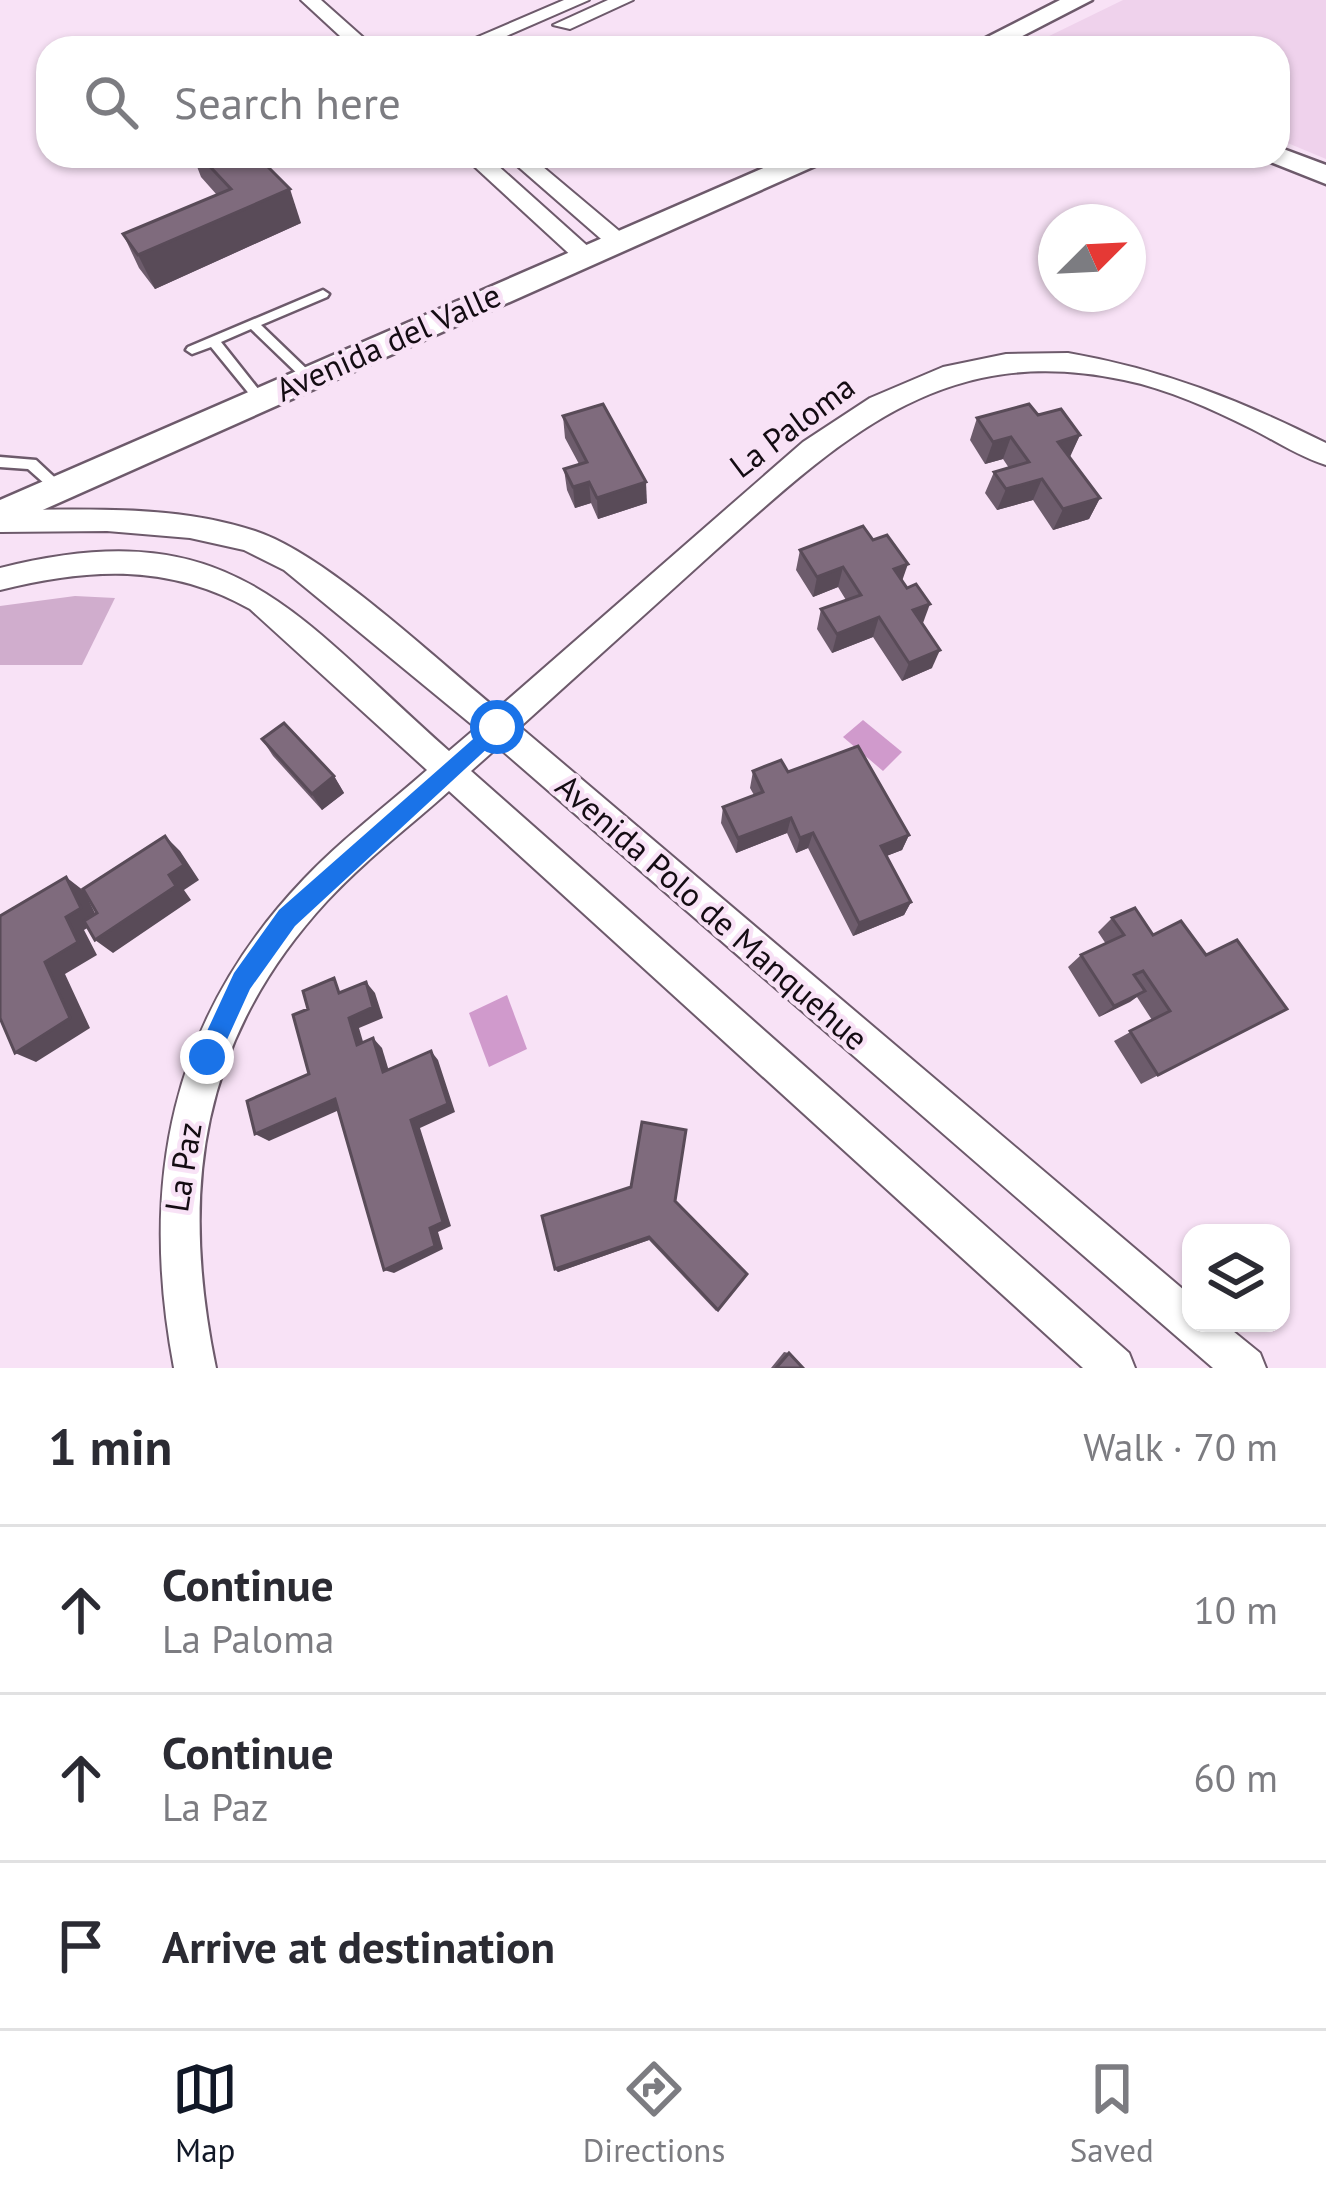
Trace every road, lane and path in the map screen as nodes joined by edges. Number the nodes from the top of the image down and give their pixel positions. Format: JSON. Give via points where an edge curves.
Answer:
{"nodes":[{"id":1,"x":310,"y":0,"type":"edge"},
{"id":2,"x":580,"y":0,"type":"edge"},
{"id":3,"x":624,"y":0,"type":"edge"},
{"id":4,"x":1050,"y":0,"type":"edge"},
{"id":5,"x":1080,"y":0,"type":"edge"},
{"id":6,"x":350,"y":36,"type":"edge"},
{"id":7,"x":492,"y":36,"type":"edge"},
{"id":8,"x":537,"y":36,"type":"edge"},
{"id":9,"x":991,"y":36,"type":"edge"},
{"id":10,"x":1290,"y":160,"type":"edge"},
{"id":11,"x":487,"y":168,"type":"edge"},
{"id":12,"x":531,"y":168,"type":"edge"},
{"id":13,"x":777,"y":168,"type":"edge"},
{"id":14,"x":1326,"y":176,"type":"edge"},
{"id":15,"x":616,"y":240,"type":"junction"},
{"id":16,"x":584,"y":255,"type":"junction"},
{"id":17,"x":323,"y":294,"type":"dead end"},
{"id":18,"x":253,"y":324,"type":"junction"},
{"id":19,"x":213,"y":340,"type":"junction"},
{"id":20,"x":192,"y":350,"type":"dead end"},
{"id":21,"x":308,"y":377,"type":"junction"},
{"id":22,"x":260,"y":398,"type":"junction"},
{"id":23,"x":1326,"y":455,"type":"edge"},
{"id":24,"x":0,"y":462,"type":"edge"},
{"id":25,"x":58,"y":488,"type":"junction"},
{"id":26,"x":0,"y":518,"type":"edge"},
{"id":27,"x":0,"y":579,"type":"edge"},
{"id":28,"x":497,"y":727,"type":"junction"},
{"id":29,"x":448,"y":772,"type":"junction"},
{"id":30,"x":1182,"y":1314,"type":"edge"},
{"id":31,"x":1203,"y":1332,"type":"edge"},
{"id":32,"x":194,"y":1368,"type":"edge"},
{"id":33,"x":1114,"y":1368,"type":"edge"},
{"id":34,"x":1245,"y":1368,"type":"edge"}],
"edges":[{"from":1,"to":6,"type":"street"},
{"from":2,"to":7,"type":"street"},
{"from":3,"to":8,"type":"street"},
{"from":4,"to":9,"type":"street"},
{"from":5,"to":9,"type":"street"},
{"from":10,"to":14,"type":"street"},
{"from":11,"to":16,"type":"street"},
{"from":12,"to":15,"type":"street"},
{"from":13,"to":15,"type":"street","name":"Avenida del Valle"},
{"from":15,"to":16,"type":"street","name":"Avenida del Valle"},
{"from":16,"to":21,"type":"street","name":"Avenida del Valle"},
{"from":17,"to":18,"type":"lane"},
{"from":18,"to":19,"type":"lane"},
{"from":18,"to":21,"type":"lane"},
{"from":19,"to":20,"type":"lane"},
{"from":19,"to":22,"type":"lane"},
{"from":21,"to":22,"type":"street","name":"Avenida del Valle"},
{"from":22,"to":25,"type":"street","name":"Avenida del Valle"},
{"from":23,"to":28,"type":"street","name":"La Paloma","via":[[1193,389],[1132,370],[1032,361],[940,377],[875,406],[812,449]]},
{"from":24,"to":25,"type":"lane","via":[[31,464]]},
{"from":25,"to":26,"type":"street","name":"Avenida del Valle"},
{"from":26,"to":28,"type":"street","name":"Avenida Polo de Manquehue","via":[[168,524],[269,547],[356,608]]},
{"from":27,"to":29,"type":"street","name":"Avenida Polo de Manquehue","via":[[108,559],[208,572],[260,601]]},
{"from":28,"to":29,"type":"street","name":"La Paloma"},
{"from":28,"to":30,"type":"street","name":"Avenida Polo de Manquehue"},
{"from":29,"to":32,"type":"street","name":"La Paz","via":[[287,918],[242,981],[207,1057],[174,1217]]},
{"from":29,"to":33,"type":"street","name":"Avenida Polo de Manquehue"},
{"from":31,"to":34,"type":"street","name":"Avenida Polo de Manquehue"}]}
